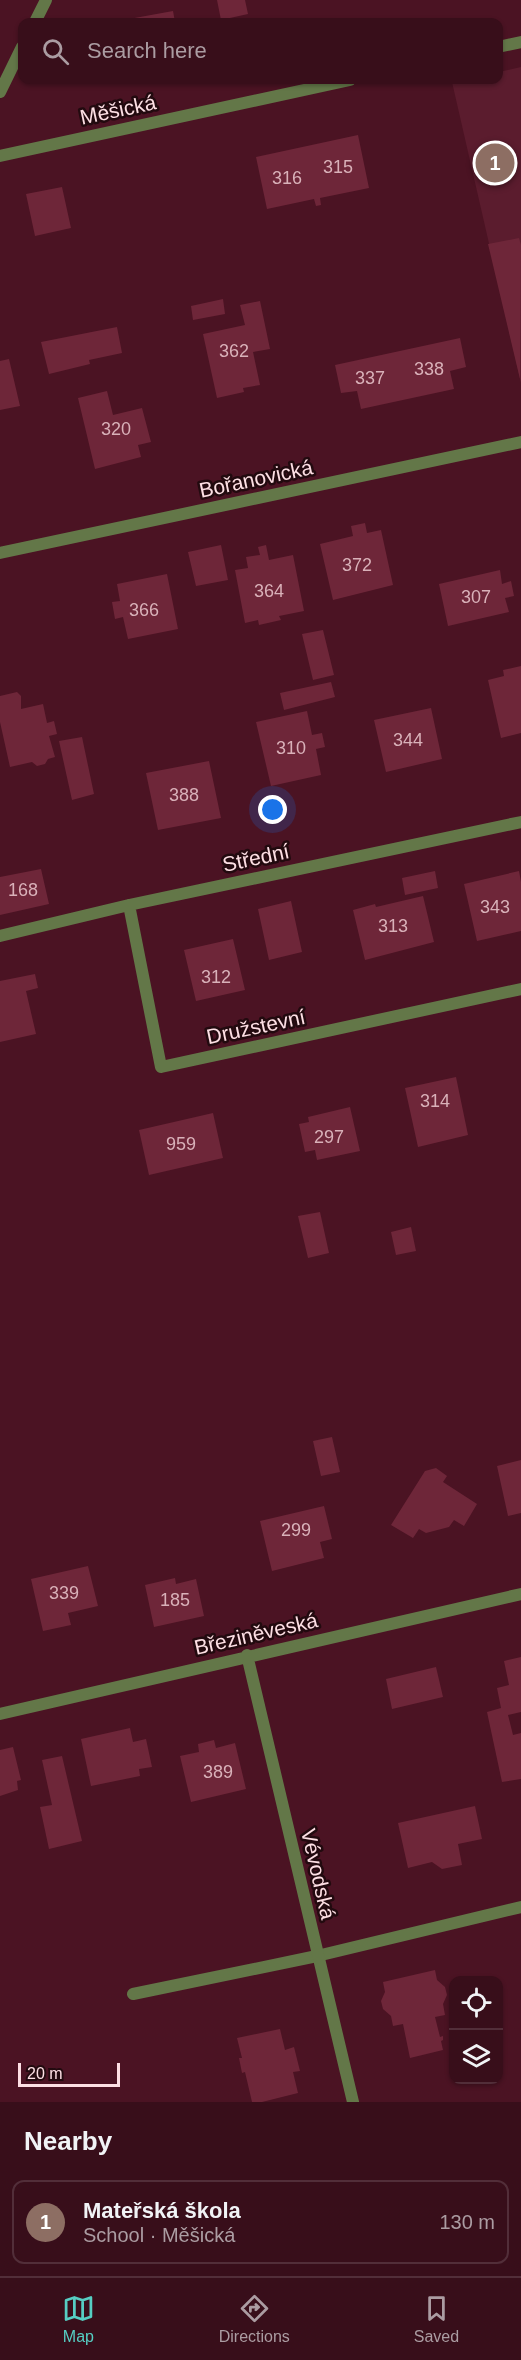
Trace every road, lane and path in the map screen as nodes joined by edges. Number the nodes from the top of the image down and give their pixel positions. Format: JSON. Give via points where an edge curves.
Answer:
{"nodes":[{"id":1,"x":46,"y":0,"type":"edge"},
{"id":2,"x":37,"y":18,"type":"edge"},
{"id":3,"x":521,"y":42,"type":"edge"},
{"id":4,"x":503,"y":46,"type":"edge"},
{"id":5,"x":18,"y":55,"type":"edge"},
{"id":6,"x":332,"y":84,"type":"edge"},
{"id":7,"x":0,"y":92,"type":"edge"},
{"id":8,"x":0,"y":156,"type":"edge"},
{"id":9,"x":521,"y":442,"type":"edge"},
{"id":10,"x":0,"y":553,"type":"edge"},
{"id":11,"x":521,"y":822,"type":"edge"},
{"id":12,"x":129,"y":905,"type":"junction"},
{"id":13,"x":0,"y":936,"type":"edge"},
{"id":14,"x":521,"y":989,"type":"edge"},
{"id":15,"x":521,"y":1594,"type":"edge"},
{"id":16,"x":247,"y":1655,"type":"junction"},
{"id":17,"x":0,"y":1714,"type":"edge"},
{"id":18,"x":521,"y":1907,"type":"edge"},
{"id":19,"x":317,"y":1956,"type":"junction"},
{"id":20,"x":133,"y":1994,"type":"dead end"},
{"id":21,"x":353,"y":2102,"type":"edge"}],
"edges":[{"from":1,"to":2,"type":"street"},
{"from":3,"to":4,"type":"street"},
{"from":5,"to":7,"type":"street"},
{"from":6,"to":8,"type":"street","name":"Měšická"},
{"from":9,"to":10,"type":"street","name":"Bořanovická"},
{"from":11,"to":12,"type":"street","name":"Střední"},
{"from":12,"to":13,"type":"street","name":"Střední"},
{"from":12,"to":14,"type":"street","name":"Družstevní","via":[[161,1067]]},
{"from":15,"to":16,"type":"street","name":"Březiněveská"},
{"from":16,"to":17,"type":"street","name":"Březiněveská"},
{"from":16,"to":19,"type":"street","name":"Vévodská"},
{"from":18,"to":19,"type":"street"},
{"from":19,"to":20,"type":"street"},
{"from":19,"to":21,"type":"street","name":"Vévodská"}]}
